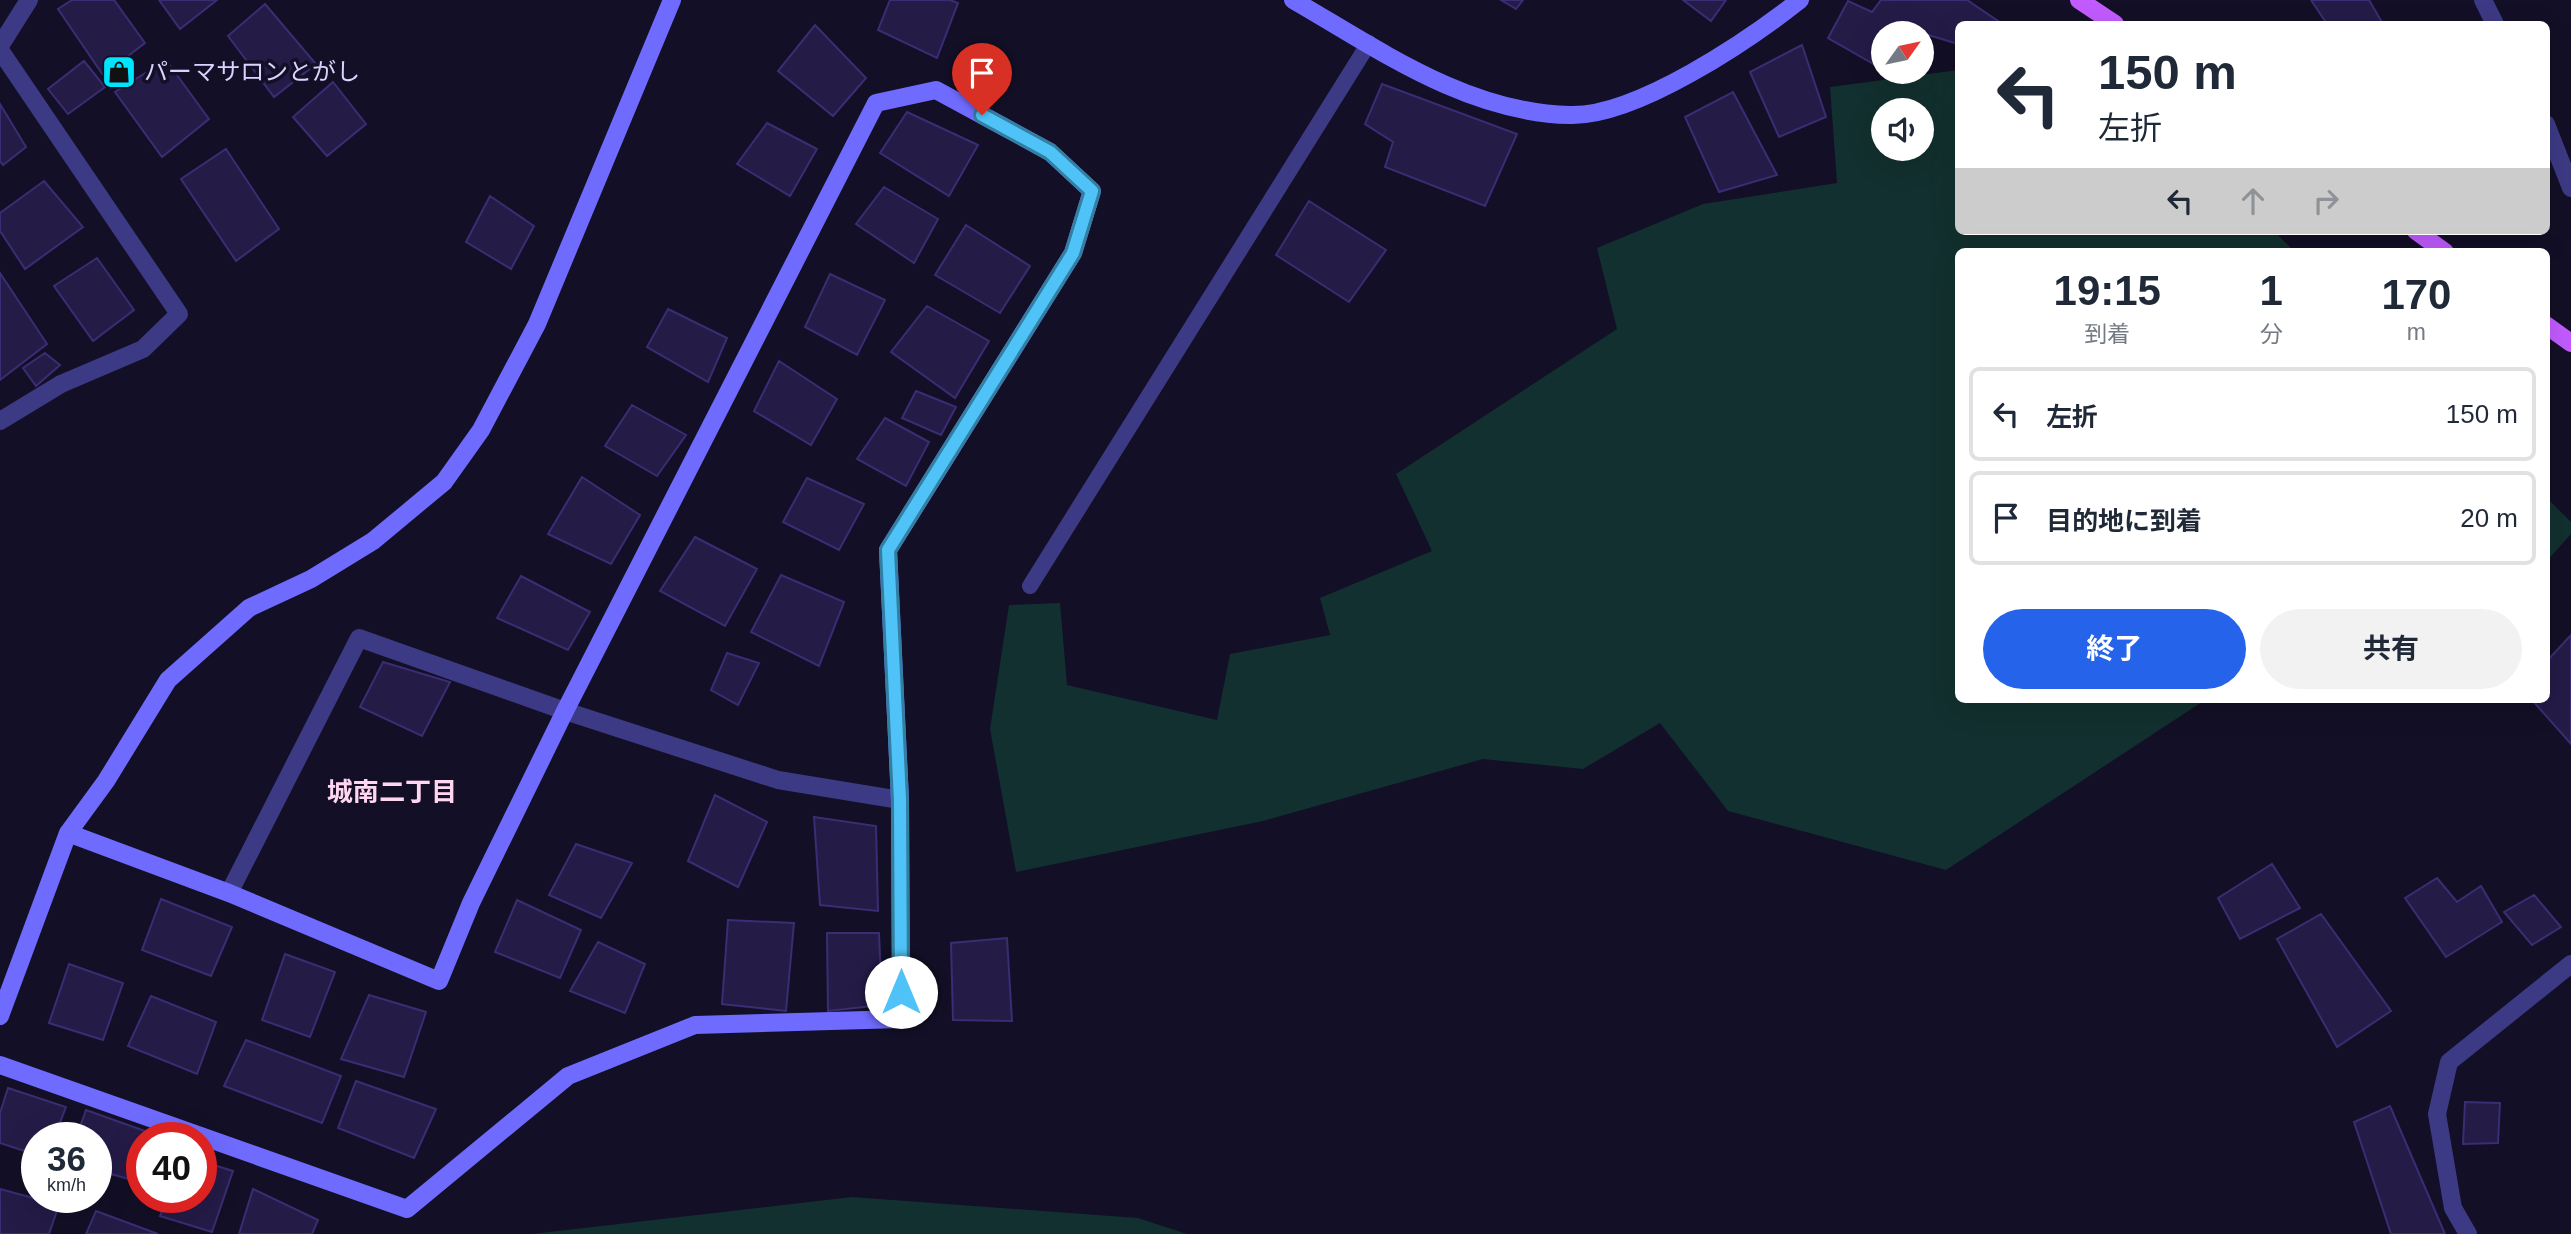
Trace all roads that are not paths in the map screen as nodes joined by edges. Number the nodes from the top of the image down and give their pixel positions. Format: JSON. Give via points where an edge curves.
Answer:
{"nodes":[{"id":1,"x":29,"y":0,"type":"edge"},
{"id":2,"x":672,"y":0,"type":"edge"},
{"id":3,"x":1293,"y":0,"type":"edge"},
{"id":4,"x":1800,"y":0,"type":"edge"},
{"id":5,"x":2079,"y":0,"type":"edge"},
{"id":6,"x":2483,"y":0,"type":"edge"},
{"id":7,"x":2110,"y":21,"type":"edge"},
{"id":8,"x":2494,"y":21,"type":"edge"},
{"id":9,"x":1369,"y":43,"type":"junction"},
{"id":10,"x":0,"y":48,"type":"edge"},
{"id":11,"x":2550,"y":134,"type":"edge"},
{"id":12,"x":2571,"y":188,"type":"edge"},
{"id":13,"x":2422,"y":235,"type":"edge"},
{"id":14,"x":2439,"y":248,"type":"edge"},
{"id":15,"x":2550,"y":328,"type":"edge"},
{"id":16,"x":2571,"y":343,"type":"edge"},
{"id":17,"x":0,"y":421,"type":"edge"},
{"id":18,"x":1030,"y":586,"type":"dead end"},
{"id":19,"x":565,"y":711,"type":"junction"},
{"id":20,"x":900,"y":800,"type":"junction"},
{"id":21,"x":68,"y":833,"type":"junction"},
{"id":22,"x":229,"y":893,"type":"junction"},
{"id":23,"x":2571,"y":964,"type":"edge"},
{"id":24,"x":0,"y":1016,"type":"edge"},
{"id":25,"x":0,"y":1065,"type":"edge"},
{"id":26,"x":2468,"y":1234,"type":"edge"}],
"edges":[{"from":1,"to":10,"type":"street"},
{"from":2,"to":21,"type":"street","via":[[537,324],[481,430],[444,482],[373,541],[311,579],[248,608],[168,680]]},
{"from":3,"to":9,"type":"street"},
{"from":4,"to":9,"type":"street","via":[[1662,90],[1572,116],[1496,105],[1422,74]]},
{"from":5,"to":7,"type":"main road"},
{"from":6,"to":8,"type":"street"},
{"from":9,"to":18,"type":"lane"},
{"from":10,"to":17,"type":"street","via":[[178,314],[143,349],[61,384]]},
{"from":11,"to":12,"type":"street"},
{"from":13,"to":14,"type":"main road"},
{"from":15,"to":16,"type":"main road"},
{"from":19,"to":20,"type":"street","via":[[778,780]]},
{"from":19,"to":20,"type":"street","via":[[876,103],[936,90],[1050,152],[1092,191],[1073,253],[888,550]]},
{"from":19,"to":22,"type":"street","via":[[359,638]]},
{"from":19,"to":22,"type":"street","via":[[471,904],[439,981]]},
{"from":20,"to":25,"type":"street","via":[[901,1019],[695,1025],[568,1076],[407,1209]]},
{"from":21,"to":22,"type":"street"},
{"from":21,"to":24,"type":"street"},
{"from":23,"to":26,"type":"street","via":[[2449,1062],[2437,1114],[2453,1208]]}]}
